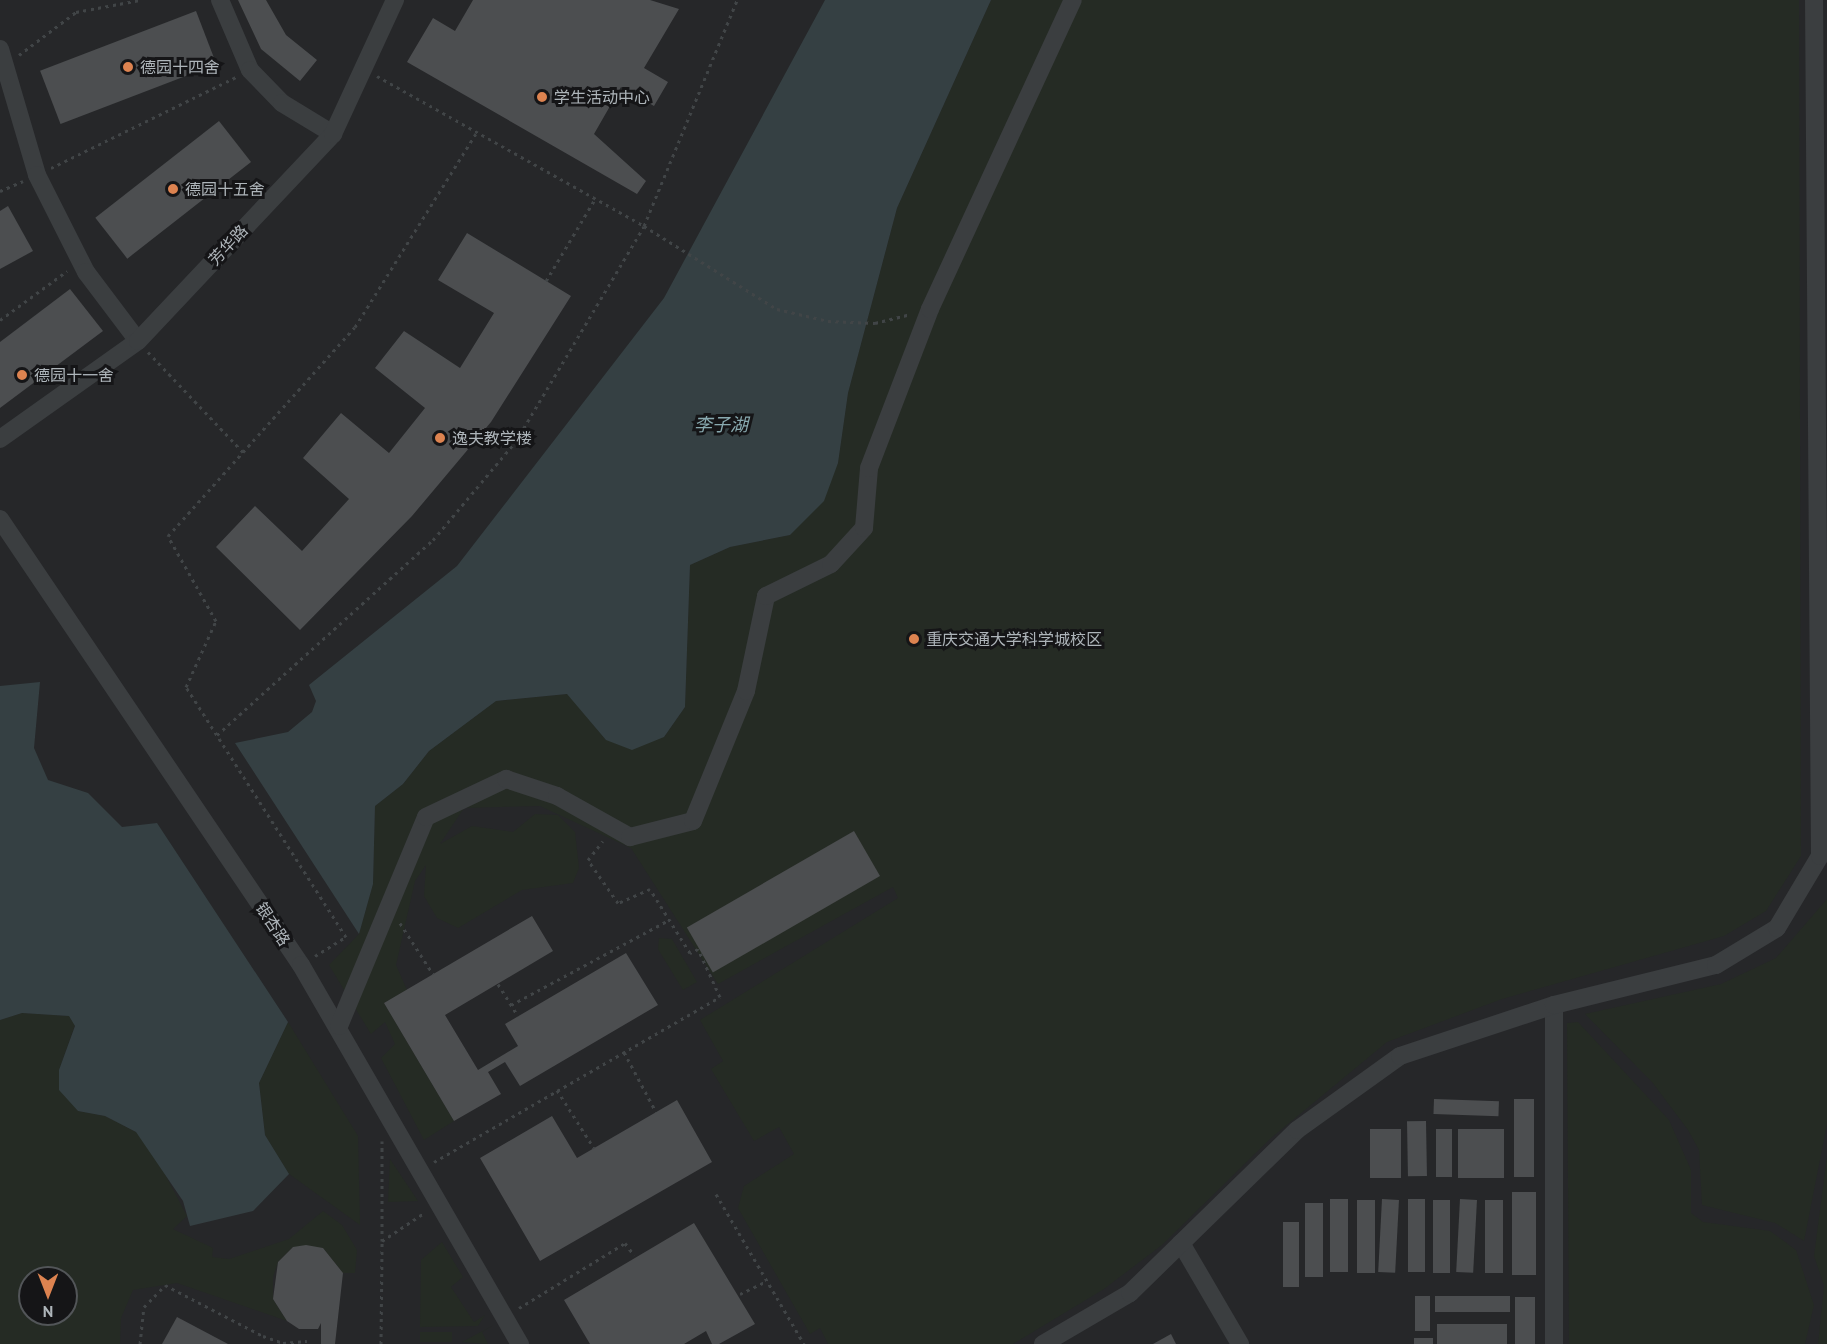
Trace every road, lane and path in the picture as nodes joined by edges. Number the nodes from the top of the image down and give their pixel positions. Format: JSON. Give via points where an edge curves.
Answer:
{"nodes":[{"id":1,"x":140,"y":0,"type":"edge"},
{"id":2,"x":220,"y":0,"type":"edge"},
{"id":3,"x":395,"y":0,"type":"edge"},
{"id":4,"x":736,"y":0,"type":"edge"},
{"id":5,"x":1073,"y":0,"type":"edge"},
{"id":6,"x":1814,"y":0,"type":"edge"},
{"id":7,"x":2,"y":58,"type":"edge"},
{"id":8,"x":363,"y":68,"type":"junction"},
{"id":9,"x":250,"y":70,"type":"junction"},
{"id":10,"x":477,"y":132,"type":"junction"},
{"id":11,"x":333,"y":134,"type":"junction"},
{"id":12,"x":37,"y":175,"type":"junction"},
{"id":13,"x":0,"y":191,"type":"edge"},
{"id":14,"x":595,"y":199,"type":"junction"},
{"id":15,"x":644,"y":226,"type":"junction"},
{"id":16,"x":81,"y":261,"type":"junction"},
{"id":17,"x":546,"y":281,"type":"dead end"},
{"id":18,"x":930,"y":309,"type":"junction"},
{"id":19,"x":0,"y":320,"type":"edge"},
{"id":20,"x":138,"y":341,"type":"junction"},
{"id":21,"x":0,"y":439,"type":"edge"},
{"id":22,"x":244,"y":453,"type":"junction"},
{"id":23,"x":0,"y":519,"type":"edge"},
{"id":24,"x":217,"y":735,"type":"junction"},
{"id":25,"x":613,"y":827,"type":"junction"},
{"id":26,"x":1823,"y":855,"type":"edge"},
{"id":27,"x":389,"y":906,"type":"junction"},
{"id":28,"x":669,"y":920,"type":"junction"},
{"id":29,"x":301,"y":965,"type":"junction"},
{"id":30,"x":433,"y":974,"type":"dead end"},
{"id":31,"x":498,"y":984,"type":"dead end"},
{"id":32,"x":511,"y":1005,"type":"junction"},
{"id":33,"x":1554,"y":1005,"type":"junction"},
{"id":34,"x":518,"y":1016,"type":"dead end"},
{"id":35,"x":339,"y":1026,"type":"junction"},
{"id":36,"x":624,"y":1052,"type":"junction"},
{"id":37,"x":557,"y":1090,"type":"junction"},
{"id":38,"x":656,"y":1113,"type":"dead end"},
{"id":39,"x":382,"y":1136,"type":"dead end"},
{"id":40,"x":594,"y":1148,"type":"dead end"},
{"id":41,"x":420,"y":1169,"type":"junction"},
{"id":42,"x":716,"y":1194,"type":"dead end"},
{"id":43,"x":440,"y":1203,"type":"junction"},
{"id":44,"x":382,"y":1241,"type":"junction"},
{"id":45,"x":1182,"y":1243,"type":"junction"},
{"id":46,"x":634,"y":1255,"type":"dead end"},
{"id":47,"x":767,"y":1281,"type":"junction"},
{"id":48,"x":740,"y":1294,"type":"dead end"},
{"id":49,"x":505,"y":1317,"type":"junction"},
{"id":50,"x":307,"y":1341,"type":"dead end"},
{"id":51,"x":140,"y":1344,"type":"edge"},
{"id":52,"x":381,"y":1344,"type":"edge"},
{"id":53,"x":520,"y":1344,"type":"edge"},
{"id":54,"x":804,"y":1344,"type":"edge"},
{"id":55,"x":1043,"y":1344,"type":"edge"},
{"id":56,"x":1240,"y":1344,"type":"edge"},
{"id":57,"x":1554,"y":1344,"type":"edge"}],
"edges":[{"from":1,"to":7,"type":"path","via":[[76,12]]},
{"from":2,"to":9,"type":"street"},
{"from":3,"to":8,"type":"street","name":"芳华路"},
{"from":4,"to":15,"type":"path"},
{"from":5,"to":18,"type":"street"},
{"from":6,"to":26,"type":"street"},
{"from":7,"to":12,"type":"street"},
{"from":8,"to":10,"type":"path"},
{"from":8,"to":11,"type":"street","name":"芳华路"},
{"from":9,"to":11,"type":"street","via":[[282,103]]},
{"from":9,"to":12,"type":"path"},
{"from":10,"to":14,"type":"path"},
{"from":10,"to":22,"type":"path","via":[[355,327]]},
{"from":11,"to":20,"type":"street","name":"芳华路"},
{"from":12,"to":13,"type":"path"},
{"from":12,"to":16,"type":"street"},
{"from":14,"to":15,"type":"path"},
{"from":14,"to":17,"type":"path"},
{"from":15,"to":18,"type":"path","via":[[777,309],[828,321],[875,323]]},
{"from":15,"to":24,"type":"path","via":[[516,441],[486,477],[433,540]]},
{"from":16,"to":19,"type":"path"},
{"from":16,"to":20,"type":"street"},
{"from":18,"to":25,"type":"street","via":[[869,468],[864,528],[831,564],[766,596],[746,691],[693,821],[630,837]]},
{"from":20,"to":21,"type":"street","name":"芳华路"},
{"from":20,"to":22,"type":"path"},
{"from":22,"to":24,"type":"path","via":[[168,536],[216,621],[186,687]]},
{"from":23,"to":29,"type":"street","name":"银杏路"},
{"from":24,"to":29,"type":"path","via":[[346,937]]},
{"from":25,"to":27,"type":"street","via":[[557,796],[506,779],[426,817]]},
{"from":25,"to":28,"type":"path","via":[[588,860],[618,903],[650,889]]},
{"from":26,"to":33,"type":"street","via":[[1778,928],[1716,965]]},
{"from":27,"to":30,"type":"path"},
{"from":27,"to":35,"type":"street"},
{"from":28,"to":32,"type":"path"},
{"from":28,"to":36,"type":"path","via":[[690,953],[698,949],[720,997]]},
{"from":29,"to":35,"type":"street","name":"银杏路"},
{"from":31,"to":32,"type":"path"},
{"from":32,"to":34,"type":"path"},
{"from":33,"to":45,"type":"street","via":[[1400,1056],[1297,1130]]},
{"from":33,"to":57,"type":"street"},
{"from":35,"to":41,"type":"street","name":"银杏路"},
{"from":36,"to":37,"type":"path"},
{"from":36,"to":38,"type":"path"},
{"from":37,"to":40,"type":"path"},
{"from":37,"to":41,"type":"path"},
{"from":39,"to":44,"type":"path"},
{"from":41,"to":43,"type":"street","name":"银杏路"},
{"from":42,"to":47,"type":"path"},
{"from":43,"to":44,"type":"path"},
{"from":43,"to":49,"type":"street","name":"银杏路"},
{"from":44,"to":52,"type":"path"},
{"from":45,"to":55,"type":"street","via":[[1130,1293]]},
{"from":45,"to":56,"type":"street"},
{"from":46,"to":49,"type":"path","via":[[625,1243]]},
{"from":47,"to":48,"type":"path"},
{"from":47,"to":54,"type":"path"},
{"from":49,"to":53,"type":"street","name":"银杏路"},
{"from":50,"to":51,"type":"path","via":[[283,1343],[263,1336],[165,1285],[144,1307]]}]}
